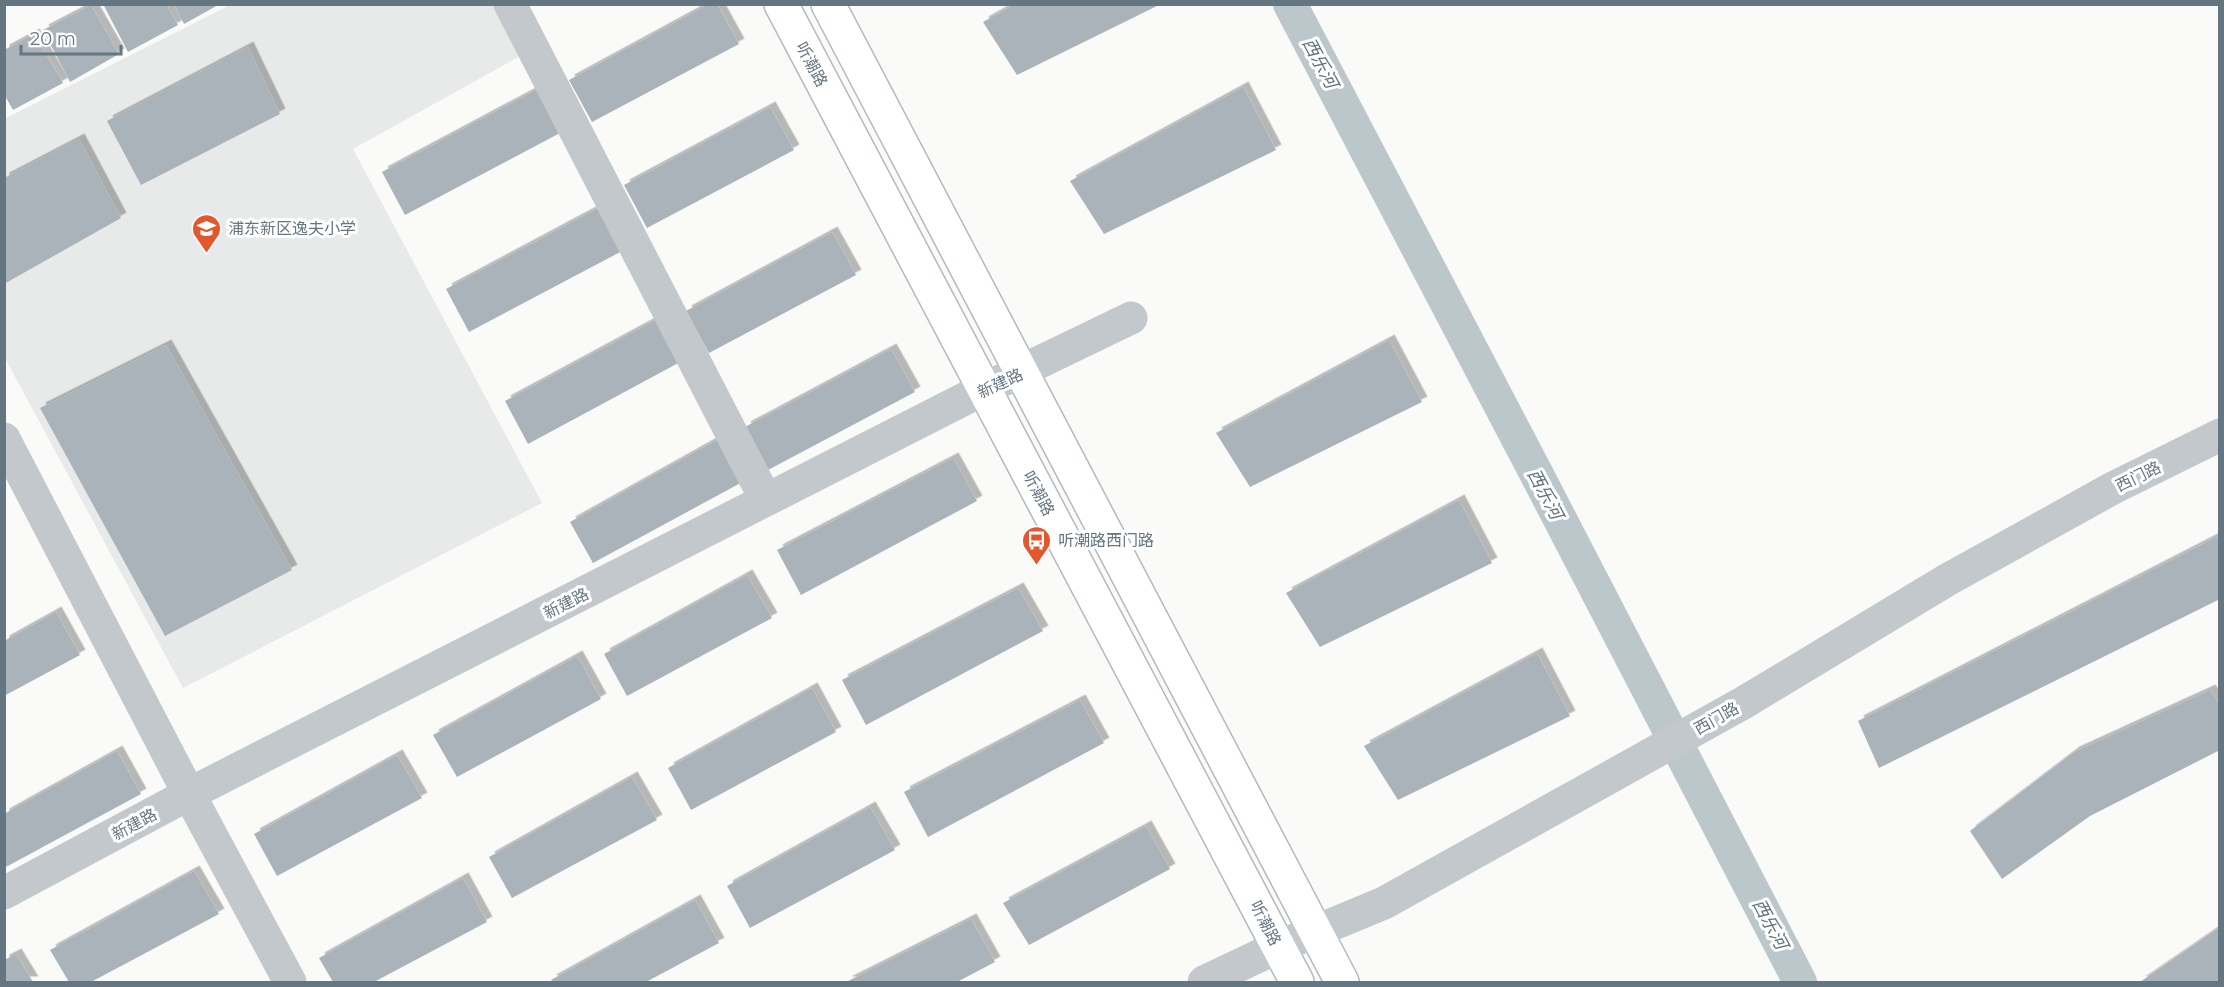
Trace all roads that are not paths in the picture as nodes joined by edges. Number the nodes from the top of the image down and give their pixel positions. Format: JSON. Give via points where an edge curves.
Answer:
{"nodes":[{"id":1,"x":510,"y":4,"type":"edge"},
{"id":2,"x":781,"y":4,"type":"edge"},
{"id":3,"x":828,"y":4,"type":"edge"},
{"id":4,"x":1131,"y":318,"type":"dead end"},
{"id":5,"x":1022,"y":373,"type":"junction"},
{"id":6,"x":984,"y":389,"type":"junction"},
{"id":7,"x":2220,"y":435,"type":"edge"},
{"id":8,"x":4,"y":439,"type":"edge"},
{"id":9,"x":766,"y":500,"type":"junction"},
{"id":10,"x":189,"y":795,"type":"junction"},
{"id":11,"x":4,"y":893,"type":"edge"},
{"id":12,"x":1316,"y":932,"type":"junction"},
{"id":13,"x":1278,"y":947,"type":"junction"},
{"id":14,"x":290,"y":982,"type":"edge"},
{"id":15,"x":1204,"y":982,"type":"edge"},
{"id":16,"x":1297,"y":982,"type":"edge"},
{"id":17,"x":1342,"y":982,"type":"edge"}],
"edges":[{"from":1,"to":9,"type":"street"},
{"from":2,"to":6,"type":"main road","name":"听潮路"},
{"from":3,"to":5,"type":"main road"},
{"from":4,"to":5,"type":"street","name":"新建路"},
{"from":5,"to":6,"type":"street","name":"新建路"},
{"from":5,"to":12,"type":"main road"},
{"from":6,"to":9,"type":"street","name":"新建路"},
{"from":6,"to":13,"type":"main road","name":"听潮路"},
{"from":7,"to":12,"type":"street","name":"西门路","via":[[2113,488],[1958,574],[1743,703],[1384,903]]},
{"from":8,"to":10,"type":"street"},
{"from":9,"to":10,"type":"street","name":"新建路"},
{"from":10,"to":11,"type":"street","name":"新建路"},
{"from":10,"to":14,"type":"street"},
{"from":12,"to":13,"type":"street","name":"西门路"},
{"from":12,"to":17,"type":"main road"},
{"from":13,"to":15,"type":"street","name":"西门路"},
{"from":13,"to":16,"type":"main road","name":"听潮路"}]}
